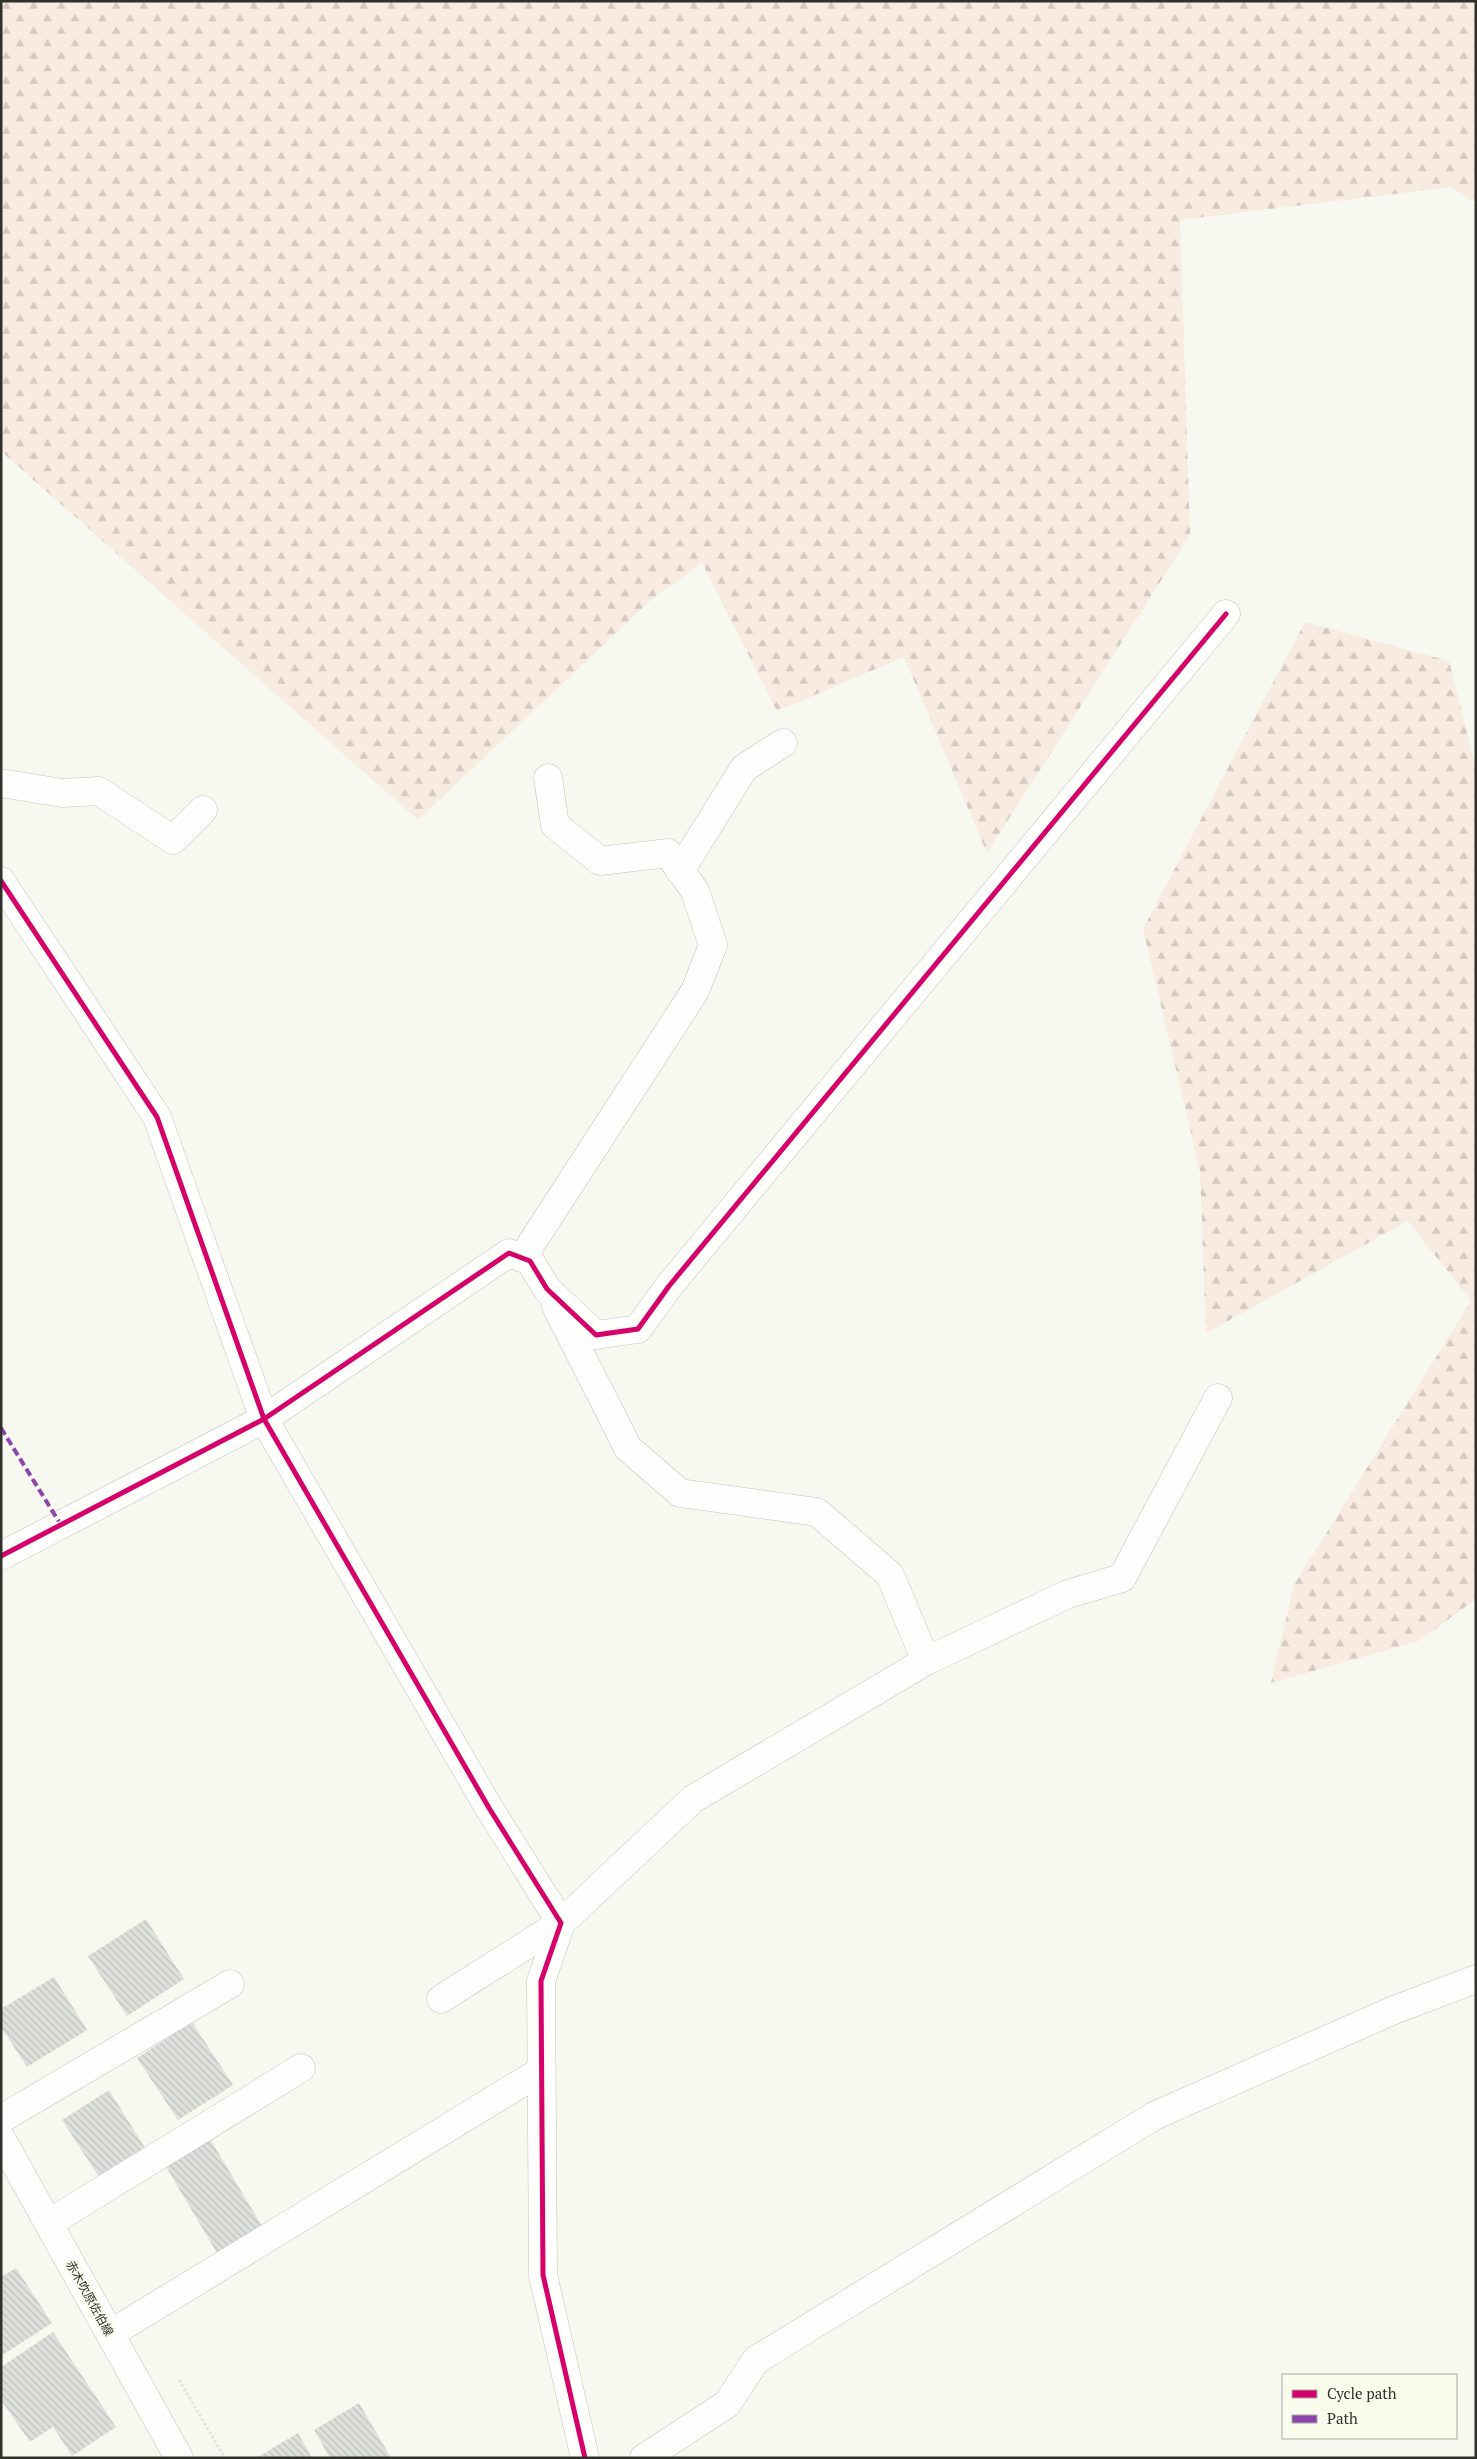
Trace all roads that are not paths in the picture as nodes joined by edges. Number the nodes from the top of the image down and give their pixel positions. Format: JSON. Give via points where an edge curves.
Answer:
{"nodes":[{"id":1,"x":1226,"y":614,"type":"dead end"},
{"id":2,"x":783,"y":743,"type":"dead end"},
{"id":3,"x":548,"y":778,"type":"dead end"},
{"id":4,"x":1,"y":783,"type":"edge"},
{"id":5,"x":203,"y":810,"type":"dead end"},
{"id":6,"x":680,"y":871,"type":"junction"},
{"id":7,"x":1,"y":881,"type":"edge"},
{"id":8,"x":522,"y":1258,"type":"junction"},
{"id":9,"x":547,"y":1289,"type":"junction"},
{"id":10,"x":1218,"y":1398,"type":"dead end"},
{"id":11,"x":264,"y":1419,"type":"junction"},
{"id":12,"x":1,"y":1556,"type":"edge"},
{"id":13,"x":926,"y":1661,"type":"junction"},
{"id":14,"x":561,"y":1923,"type":"junction"},
{"id":15,"x":1476,"y":1979,"type":"edge"},
{"id":16,"x":230,"y":1984,"type":"dead end"},
{"id":17,"x":441,"y":1999,"type":"dead end"},
{"id":18,"x":301,"y":2068,"type":"dead end"},
{"id":19,"x":541,"y":2071,"type":"junction"},
{"id":20,"x":1,"y":2119,"type":"edge"},
{"id":21,"x":1,"y":2138,"type":"edge"},
{"id":22,"x":49,"y":2223,"type":"junction"},
{"id":23,"x":110,"y":2334,"type":"junction"},
{"id":24,"x":179,"y":2458,"type":"edge"},
{"id":25,"x":585,"y":2458,"type":"edge"},
{"id":26,"x":644,"y":2458,"type":"edge"}],
"edges":[{"from":1,"to":9,"type":"street","via":[[675,1279],[638,1329],[596,1335]]},
{"from":2,"to":6,"type":"street","via":[[744,768]]},
{"from":3,"to":6,"type":"street","via":[[555,825],[600,861],[668,853]]},
{"from":4,"to":5,"type":"street","via":[[62,793],[99,791],[173,840]]},
{"from":6,"to":8,"type":"street","via":[[696,891],[712,945],[695,991]]},
{"from":7,"to":11,"type":"street","via":[[157,1117]]},
{"from":8,"to":9,"type":"street","via":[[530,1261]]},
{"from":8,"to":11,"type":"street","via":[[509,1253]]},
{"from":9,"to":13,"type":"street","via":[[628,1448],[680,1492],[817,1512],[890,1575]]},
{"from":10,"to":13,"type":"street","via":[[1122,1578],[1068,1594]]},
{"from":11,"to":12,"type":"street"},
{"from":11,"to":14,"type":"street","via":[[490,1808]]},
{"from":13,"to":14,"type":"street","via":[[692,1799]]},
{"from":14,"to":17,"type":"street"},
{"from":14,"to":19,"type":"street","via":[[541,1981]]},
{"from":15,"to":26,"type":"street","via":[[1394,2010],[1154,2116],[756,2360],[727,2404]]},
{"from":16,"to":20,"type":"street"},
{"from":18,"to":22,"type":"street"},
{"from":19,"to":23,"type":"street"},
{"from":19,"to":25,"type":"street","via":[[543,2275]]},
{"from":21,"to":22,"type":"street","name":"赤木吹原佐伯線"},
{"from":22,"to":23,"type":"street","name":"赤木吹原佐伯線"},
{"from":23,"to":24,"type":"street","name":"赤木吹原佐伯線"}]}
